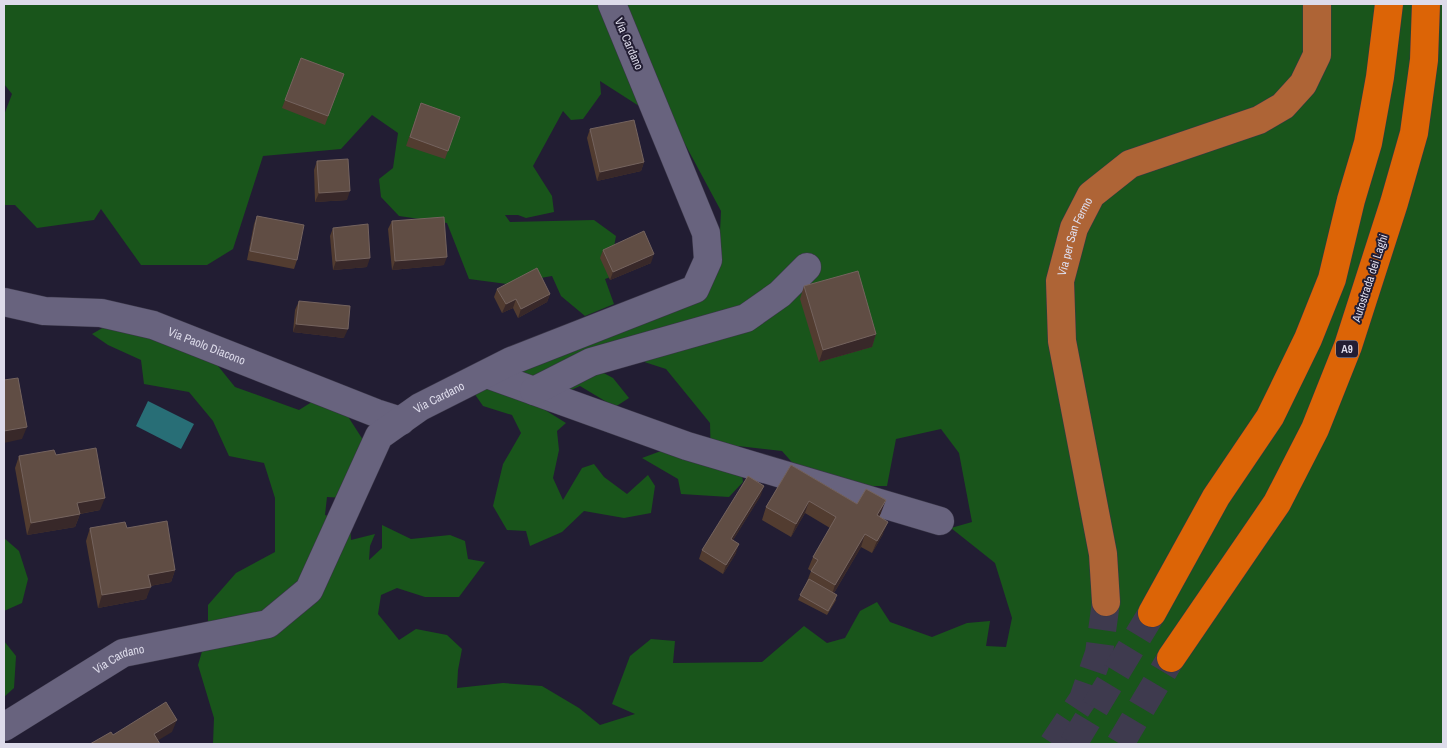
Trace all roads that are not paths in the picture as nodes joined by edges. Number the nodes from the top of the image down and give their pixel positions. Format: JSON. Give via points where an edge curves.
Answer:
{"nodes":[{"id":1,"x":612,"y":4,"type":"edge"},
{"id":2,"x":1317,"y":4,"type":"edge"},
{"id":3,"x":1389,"y":4,"type":"edge"},
{"id":4,"x":1426,"y":4,"type":"edge"},
{"id":5,"x":808,"y":267,"type":"dead end"},
{"id":6,"x":4,"y":302,"type":"edge"},
{"id":7,"x":487,"y":374,"type":"junction"},
{"id":8,"x":534,"y":391,"type":"junction"},
{"id":9,"x":401,"y":421,"type":"junction"},
{"id":10,"x":940,"y":520,"type":"dead end"},
{"id":11,"x":1106,"y":602,"type":"tunnel mouth"},
{"id":12,"x":1152,"y":613,"type":"tunnel mouth"},
{"id":13,"x":1171,"y":658,"type":"tunnel mouth"},
{"id":14,"x":4,"y":727,"type":"edge"}],
"edges":[{"from":1,"to":7,"type":"street","name":"Via Cardano","via":[[706,233],[708,260],[695,289]]},
{"from":2,"to":11,"type":"main road","name":"Via per San Fermo","via":[[1317,55],[1303,84],[1283,106],[1259,120],[1130,164],[1091,195],[1074,228],[1060,281],[1062,341],[1103,554]]},
{"from":3,"to":12,"type":"highway","via":[[1368,143],[1332,279],[1308,339],[1270,417],[1216,496]]},
{"from":4,"to":13,"type":"highway","name":"Autostrada dei Laghi","number":"A9","via":[[1424,60],[1414,133],[1348,346],[1315,429],[1277,503]]},
{"from":5,"to":8,"type":"street","via":[[780,294],[746,318],[591,362]]},
{"from":6,"to":9,"type":"street","name":"Via Paolo Diacono","via":[[44,311],[101,313],[153,326]]},
{"from":7,"to":8,"type":"street"},
{"from":7,"to":9,"type":"street","name":"Via Cardano","via":[[420,407]]},
{"from":8,"to":10,"type":"street","via":[[687,446]]},
{"from":9,"to":14,"type":"street","name":"Via Cardano","via":[[379,436],[309,590],[268,624],[123,653]]}]}
